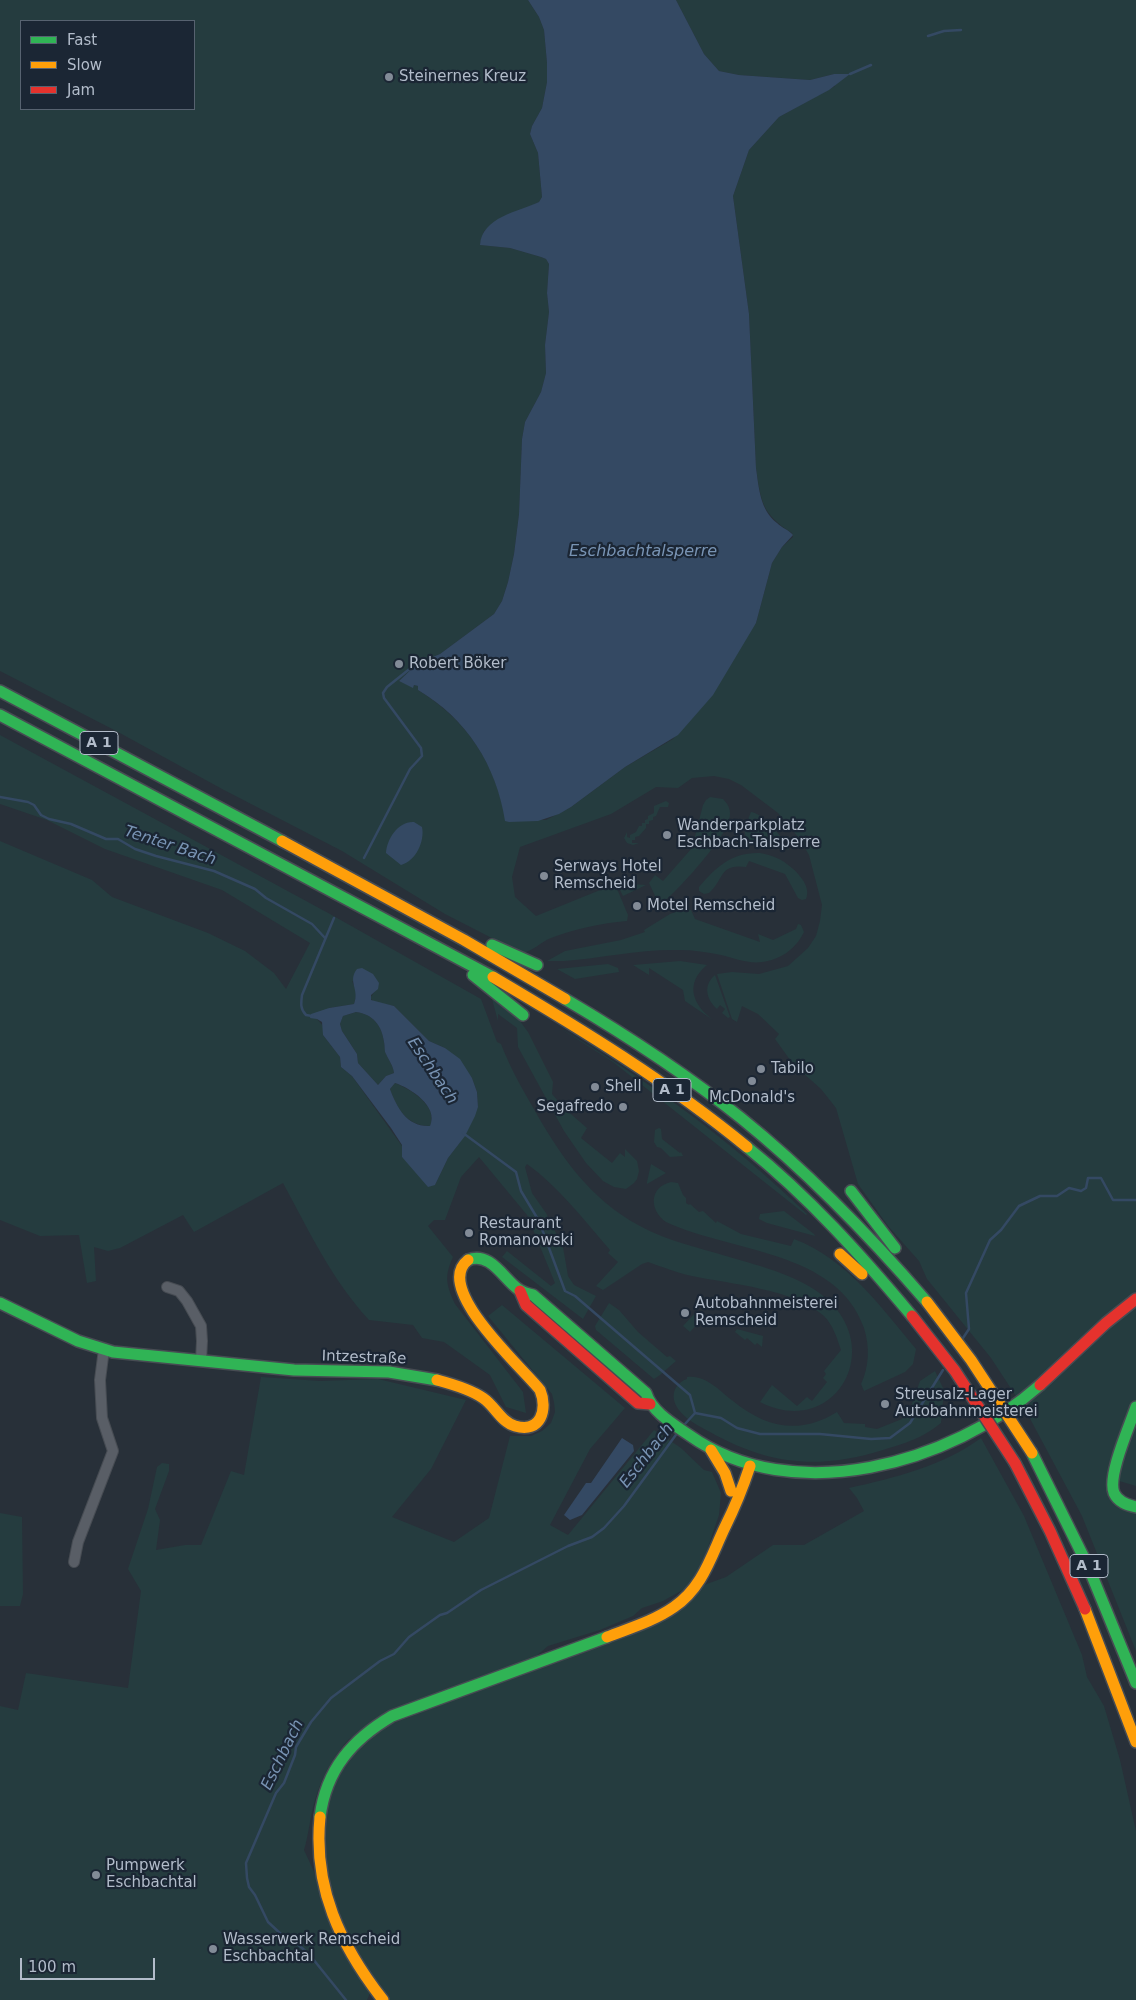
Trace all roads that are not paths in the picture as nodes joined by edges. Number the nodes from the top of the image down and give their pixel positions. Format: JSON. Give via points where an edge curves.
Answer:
{"nodes":[{"id":1,"x":0,"y":691,"type":"edge"},
{"id":2,"x":0,"y":715,"type":"edge"},
{"id":3,"x":454,"y":936,"type":"junction"},
{"id":4,"x":448,"y":952,"type":"junction"},
{"id":5,"x":536,"y":965,"type":"dead end"},
{"id":6,"x":523,"y":1015,"type":"dead end"},
{"id":7,"x":850,"y":1191,"type":"dead end"},
{"id":8,"x":840,"y":1254,"type":"dead end"},
{"id":9,"x":167,"y":1287,"type":"dead end"},
{"id":10,"x":1136,"y":1299,"type":"edge"},
{"id":11,"x":927,"y":1302,"type":"junction"},
{"id":12,"x":0,"y":1303,"type":"edge"},
{"id":13,"x":912,"y":1316,"type":"junction"},
{"id":14,"x":104,"y":1350,"type":"junction"},
{"id":15,"x":201,"y":1361,"type":"junction"},
{"id":16,"x":1136,"y":1407,"type":"edge"},
{"id":17,"x":710,"y":1449,"type":"junction"},
{"id":18,"x":748,"y":1465,"type":"junction"},
{"id":19,"x":731,"y":1491,"type":"junction"},
{"id":20,"x":1136,"y":1508,"type":"edge"},
{"id":21,"x":725,"y":1528,"type":"junction"},
{"id":22,"x":74,"y":1562,"type":"dead end"},
{"id":23,"x":1136,"y":1683,"type":"edge"},
{"id":24,"x":1136,"y":1742,"type":"edge"},
{"id":25,"x":383,"y":2000,"type":"edge"}],
"edges":[{"from":1,"to":3,"type":"main road","number":"A 1"},
{"from":2,"to":4,"type":"main road","number":"A 1"},
{"from":3,"to":5,"type":"main road","via":[[494,945]]},
{"from":3,"to":11,"type":"main road","number":"A 1","via":[[559,994],[672,1067],[716,1100],[809,1176],[884,1252]]},
{"from":4,"to":6,"type":"main road"},
{"from":4,"to":13,"type":"main road","number":"A 1","via":[[550,1010],[710,1117],[759,1156],[818,1211],[869,1264]]},
{"from":7,"to":11,"type":"main road","via":[[921,1281]]},
{"from":8,"to":13,"type":"main road","via":[[894,1309]]},
{"from":9,"to":15,"type":"street","via":[[179,1291],[201,1326]]},
{"from":10,"to":18,"type":"main road","via":[[1019,1403],[977,1431],[945,1446],[902,1461],[853,1470],[806,1472]]},
{"from":11,"to":23,"type":"main road","number":"A 1","bridge":true,"via":[[971,1360],[1032,1453],[1074,1532]]},
{"from":12,"to":14,"type":"main road","name":"Intzestraße"},
{"from":13,"to":24,"type":"main road","number":"A 1","bridge":true,"via":[[955,1371],[1015,1463],[1078,1590]]},
{"from":14,"to":15,"type":"main road","name":"Intzestraße"},
{"from":14,"to":22,"type":"street","via":[[100,1380],[102,1418],[113,1451],[78,1542]]},
{"from":15,"to":17,"type":"main road","name":"Intzestraße","via":[[305,1371],[373,1370],[414,1375],[484,1399],[513,1425],[523,1427],[537,1423],[545,1407],[541,1393],[482,1325],[462,1293],[458,1279],[461,1268],[469,1259],[478,1257],[488,1260],[520,1291],[534,1295],[646,1393],[650,1404]]},
{"from":16,"to":20,"type":"main road","via":[[1113,1475],[1112,1488],[1115,1497]]},
{"from":17,"to":18,"type":"main road"},
{"from":17,"to":19,"type":"main road"},
{"from":18,"to":19,"type":"main road","via":[[737,1477]]},
{"from":18,"to":21,"type":"main road","via":[[733,1515]]},
{"from":19,"to":21,"type":"main road"},
{"from":21,"to":25,"type":"main road","via":[[704,1576],[690,1595],[662,1615],[392,1716],[362,1735],[341,1758],[328,1784],[320,1814],[318,1850],[322,1878],[346,1942],[362,1972]]}]}
